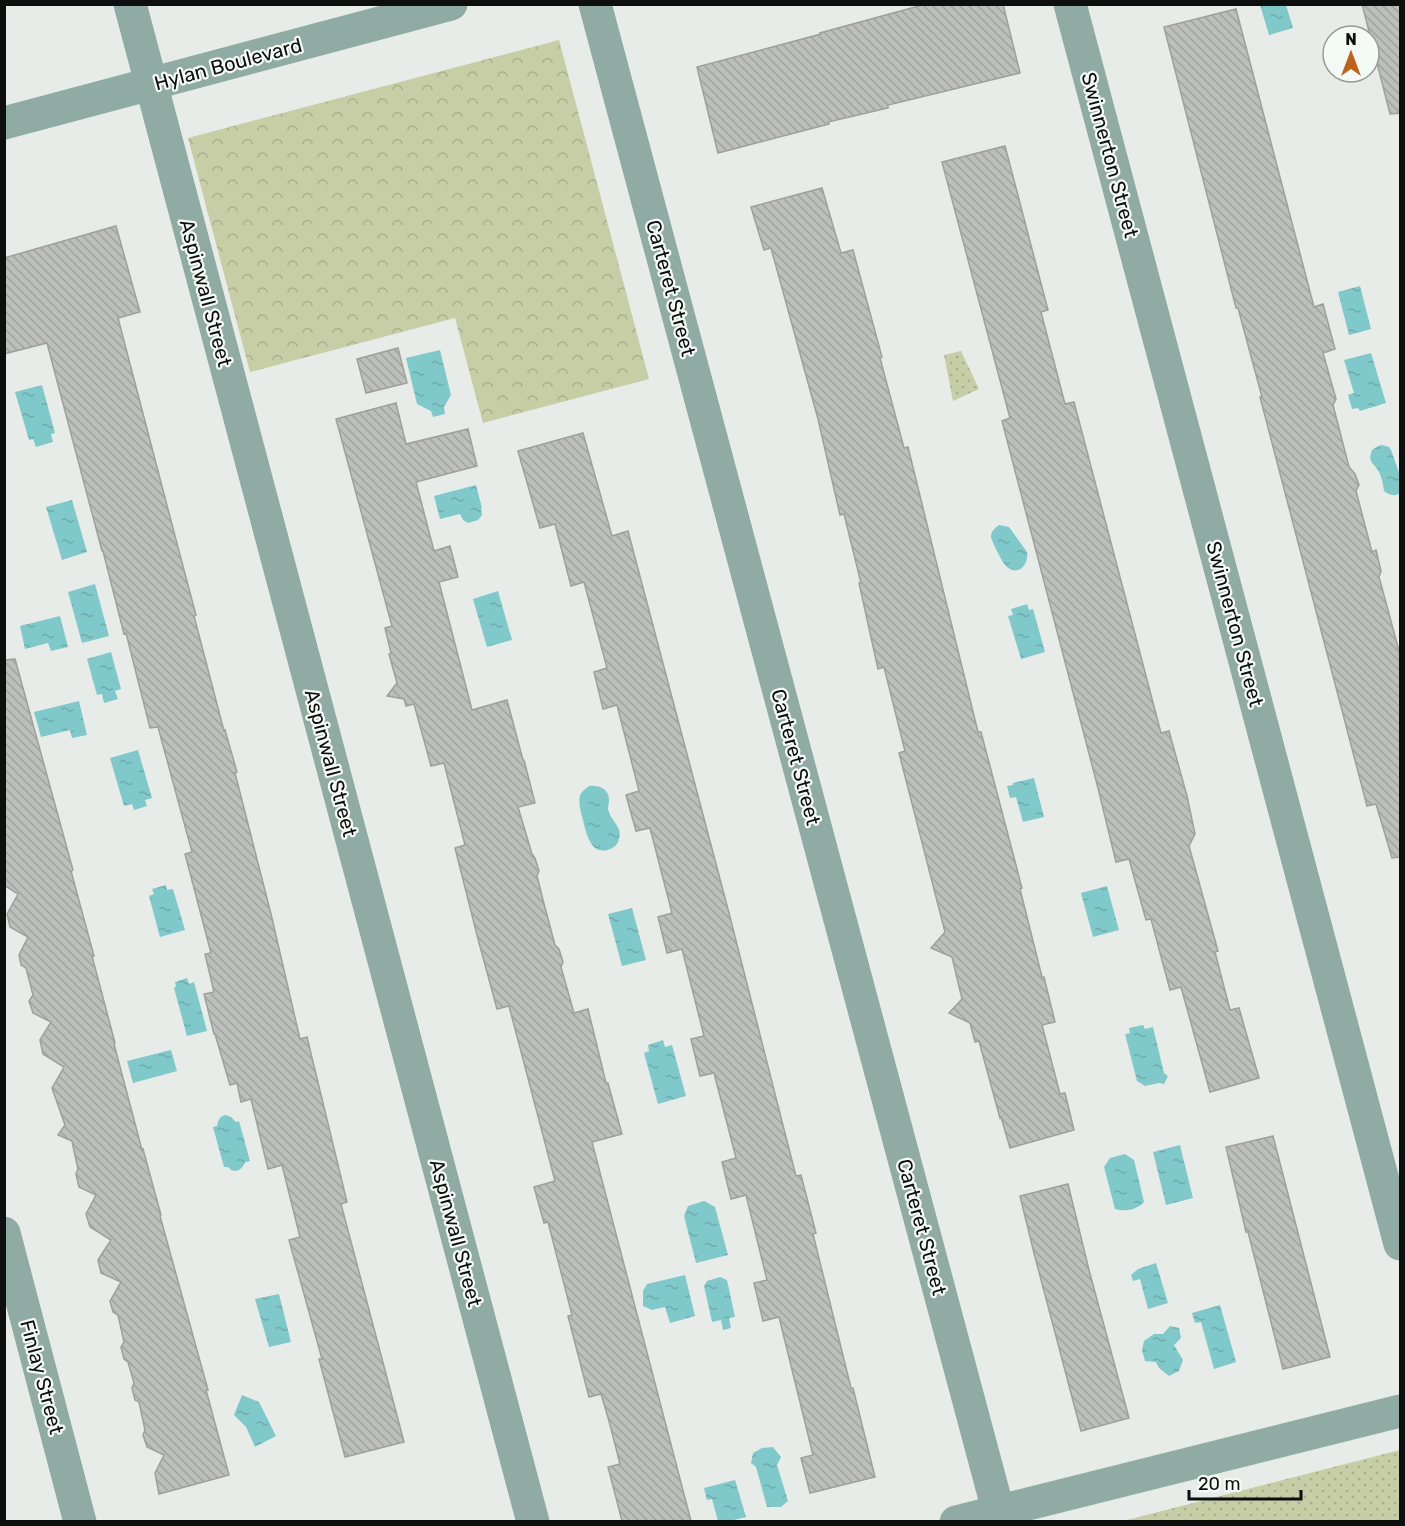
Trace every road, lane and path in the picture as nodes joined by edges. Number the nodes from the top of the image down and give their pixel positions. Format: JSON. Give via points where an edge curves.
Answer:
{"nodes":[{"id":1,"x":130,"y":4,"type":"edge"},
{"id":2,"x":451,"y":4,"type":"edge"},
{"id":3,"x":595,"y":4,"type":"edge"},
{"id":4,"x":1070,"y":4,"type":"edge"},
{"id":5,"x":151,"y":84,"type":"junction"},
{"id":6,"x":4,"y":123,"type":"edge"},
{"id":7,"x":4,"y":1233,"type":"edge"},
{"id":8,"x":1401,"y":1245,"type":"edge"},
{"id":9,"x":1401,"y":1411,"type":"edge"},
{"id":10,"x":998,"y":1510,"type":"junction"},
{"id":11,"x":80,"y":1521,"type":"edge"},
{"id":12,"x":533,"y":1521,"type":"edge"},
{"id":13,"x":956,"y":1521,"type":"edge"}],
"edges":[{"from":1,"to":5,"type":"street","name":"Aspinwall Street"},
{"from":2,"to":5,"type":"street","name":"Hylan Boulevard"},
{"from":3,"to":10,"type":"street","name":"Carteret Street"},
{"from":4,"to":8,"type":"street","name":"Swinnerton Street"},
{"from":5,"to":6,"type":"street","name":"Hylan Boulevard"},
{"from":5,"to":12,"type":"street","name":"Aspinwall Street"},
{"from":7,"to":11,"type":"street","name":"Finlay Street"},
{"from":9,"to":10,"type":"street"},
{"from":10,"to":13,"type":"street"}]}
